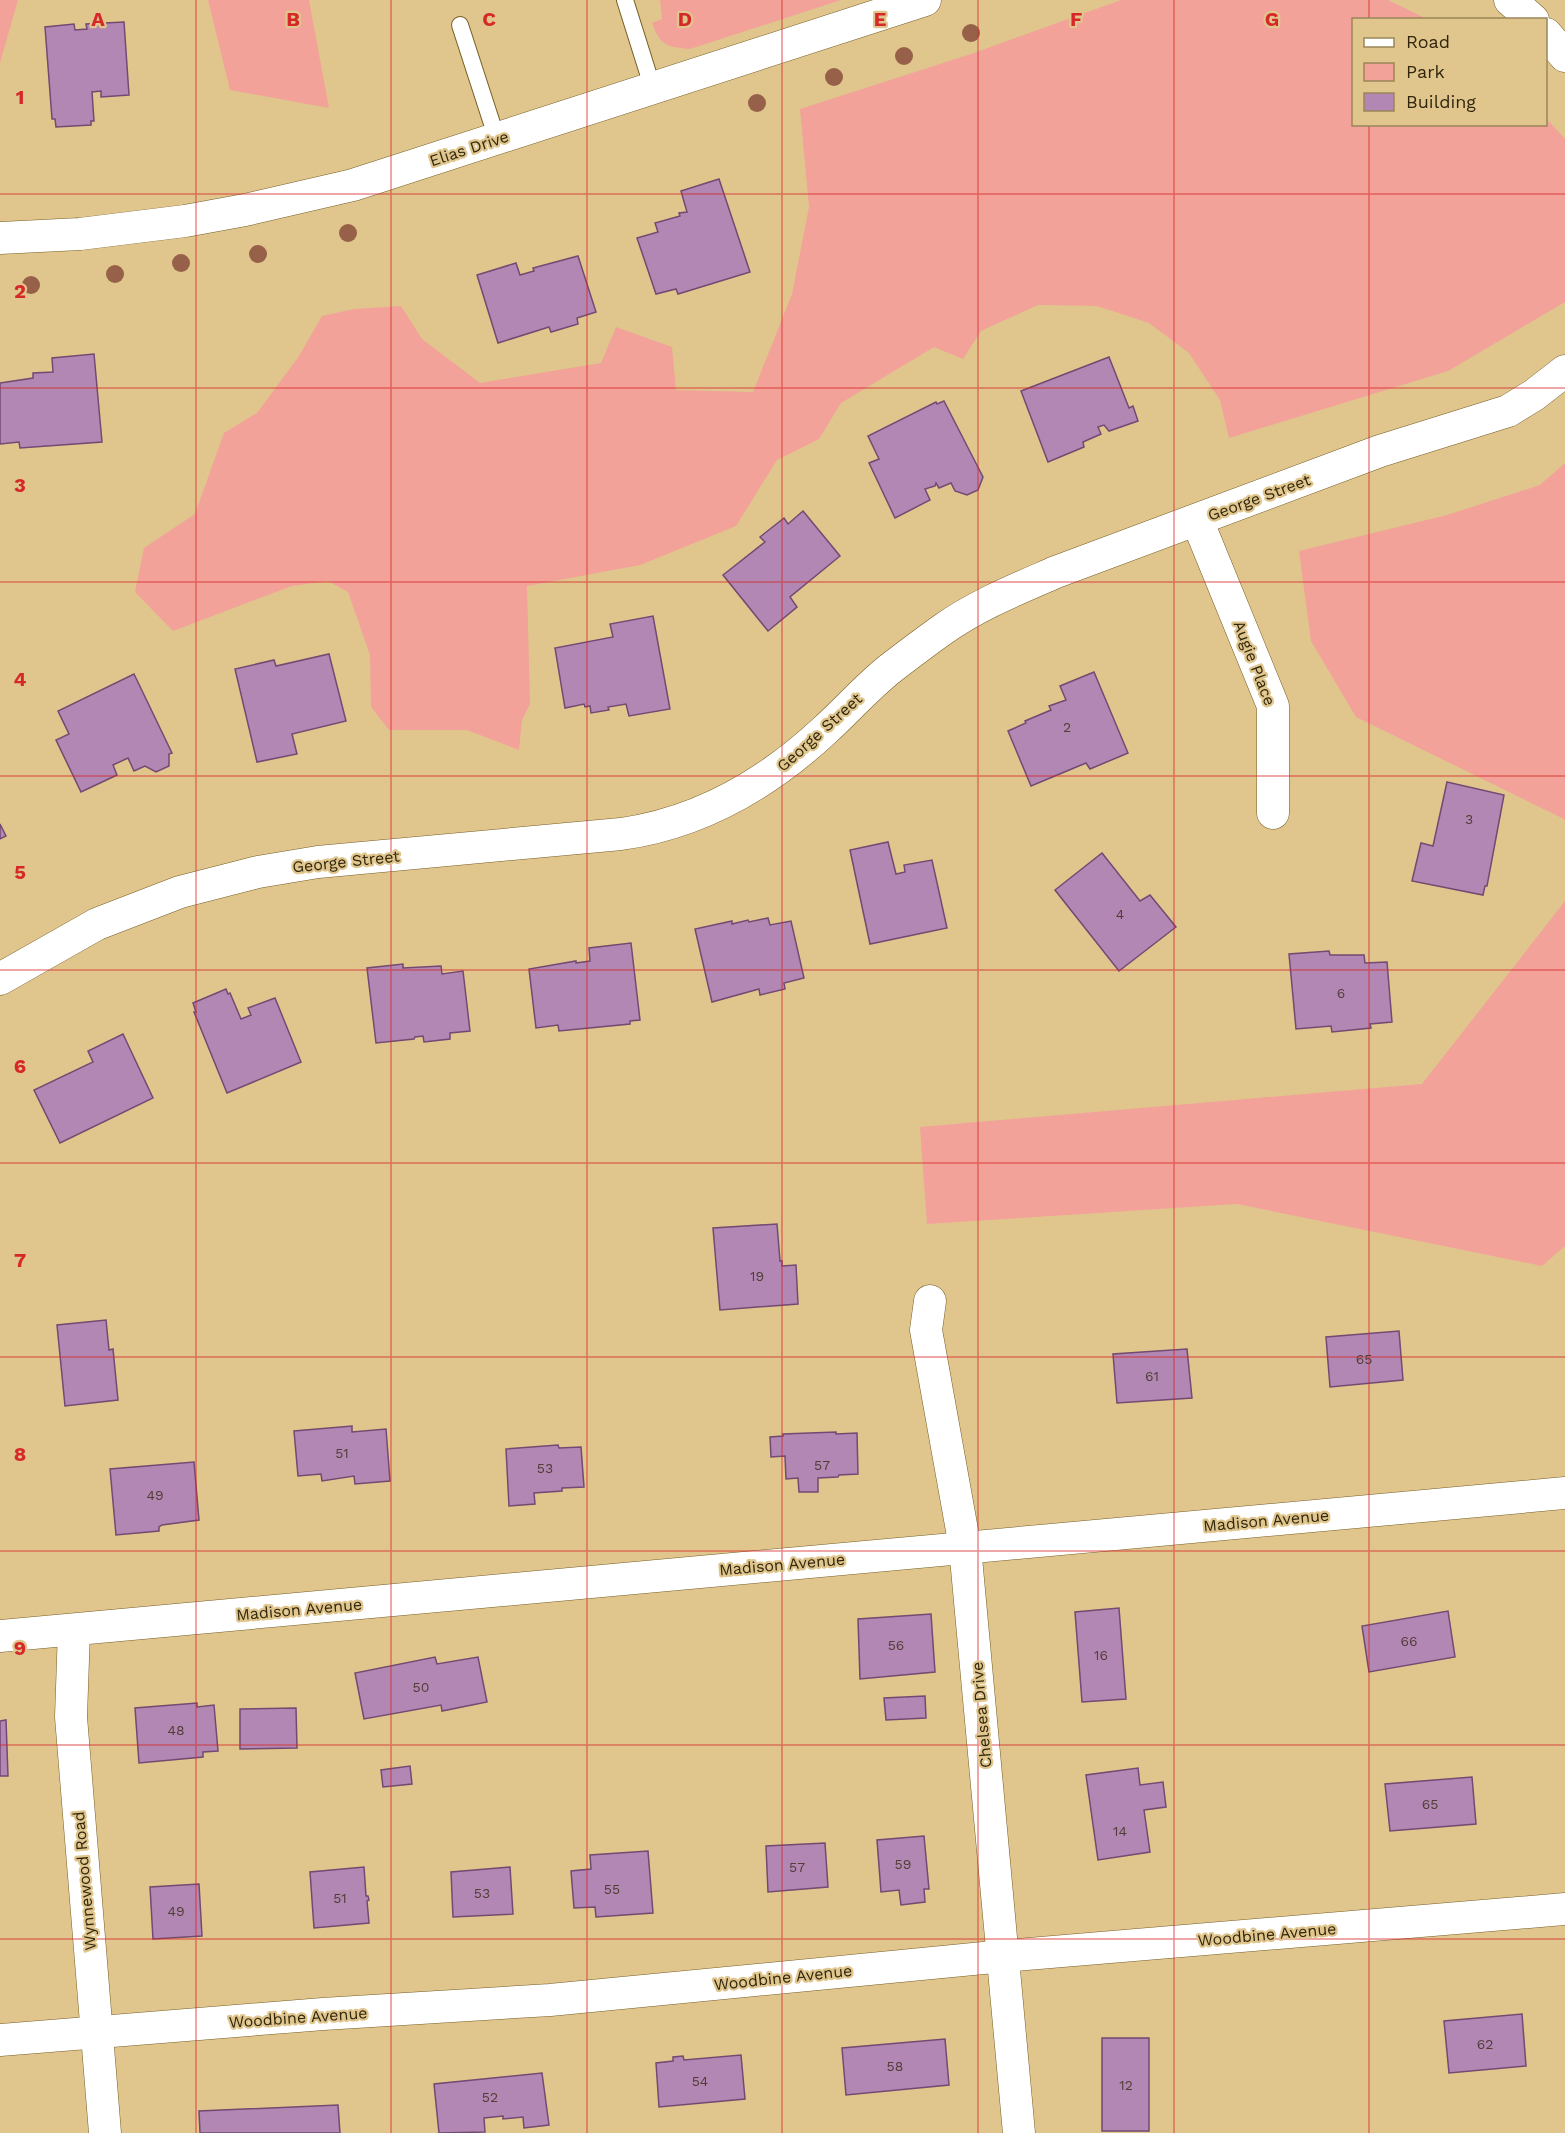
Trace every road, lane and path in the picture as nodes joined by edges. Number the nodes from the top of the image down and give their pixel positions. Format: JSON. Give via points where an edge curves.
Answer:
{"nodes":[{"id":1,"x":625,"y":0,"type":"edge"},
{"id":2,"x":925,"y":0,"type":"edge"},
{"id":3,"x":1510,"y":0,"type":"edge"},
{"id":4,"x":1531,"y":18,"type":"edge"},
{"id":5,"x":460,"y":25,"type":"dead end"},
{"id":6,"x":1547,"y":36,"type":"edge"},
{"id":7,"x":1565,"y":56,"type":"edge"},
{"id":8,"x":652,"y":89,"type":"junction"},
{"id":9,"x":497,"y":139,"type":"junction"},
{"id":10,"x":0,"y":238,"type":"edge"},
{"id":11,"x":1565,"y":371,"type":"edge"},
{"id":12,"x":1197,"y":520,"type":"junction"},
{"id":13,"x":1273,"y":813,"type":"dead end"},
{"id":14,"x":0,"y":979,"type":"edge"},
{"id":15,"x":930,"y":1301,"type":"dead end"},
{"id":16,"x":1565,"y":1493,"type":"edge"},
{"id":17,"x":965,"y":1547,"type":"junction"},
{"id":18,"x":74,"y":1630,"type":"junction"},
{"id":19,"x":0,"y":1636,"type":"edge"},
{"id":20,"x":1565,"y":1909,"type":"edge"},
{"id":21,"x":1004,"y":1956,"type":"junction"},
{"id":22,"x":96,"y":2033,"type":"junction"},
{"id":23,"x":0,"y":2040,"type":"edge"},
{"id":24,"x":105,"y":2133,"type":"edge"},
{"id":25,"x":1019,"y":2133,"type":"edge"}],
"edges":[{"from":1,"to":8,"type":"lane"},
{"from":2,"to":8,"type":"street","name":"Elias Drive"},
{"from":3,"to":4,"type":"street"},
{"from":5,"to":9,"type":"lane"},
{"from":6,"to":7,"type":"street"},
{"from":8,"to":9,"type":"street","name":"Elias Drive"},
{"from":9,"to":10,"type":"street","name":"Elias Drive","via":[[352,185],[245,210],[133,228]]},
{"from":11,"to":12,"type":"street","name":"George Street","via":[[1508,411],[1380,451]]},
{"from":12,"to":13,"type":"street","name":"Augie Place","via":[[1274,706]]},
{"from":12,"to":14,"type":"street","name":"George Street","via":[[1056,572],[976,609],[889,669],[768,778],[711,808],[653,828],[621,834],[318,862],[220,881],[98,924]]},
{"from":15,"to":17,"type":"street","name":"Chelsea Drive","via":[[926,1330]]},
{"from":16,"to":17,"type":"street","name":"Madison Avenue"},
{"from":17,"to":18,"type":"street","name":"Madison Avenue"},
{"from":17,"to":21,"type":"street","name":"Chelsea Drive"},
{"from":18,"to":19,"type":"street","name":"Madison Avenue"},
{"from":18,"to":22,"type":"street","name":"Wynnewood Road","via":[[71,1718]]},
{"from":20,"to":21,"type":"street","name":"Woodbine Avenue"},
{"from":21,"to":22,"type":"street","name":"Woodbine Avenue","via":[[550,2000]]},
{"from":21,"to":25,"type":"street","name":"Chelsea Drive"},
{"from":22,"to":23,"type":"street","name":"Woodbine Avenue"},
{"from":22,"to":24,"type":"street","name":"Wynnewood Road"}]}
